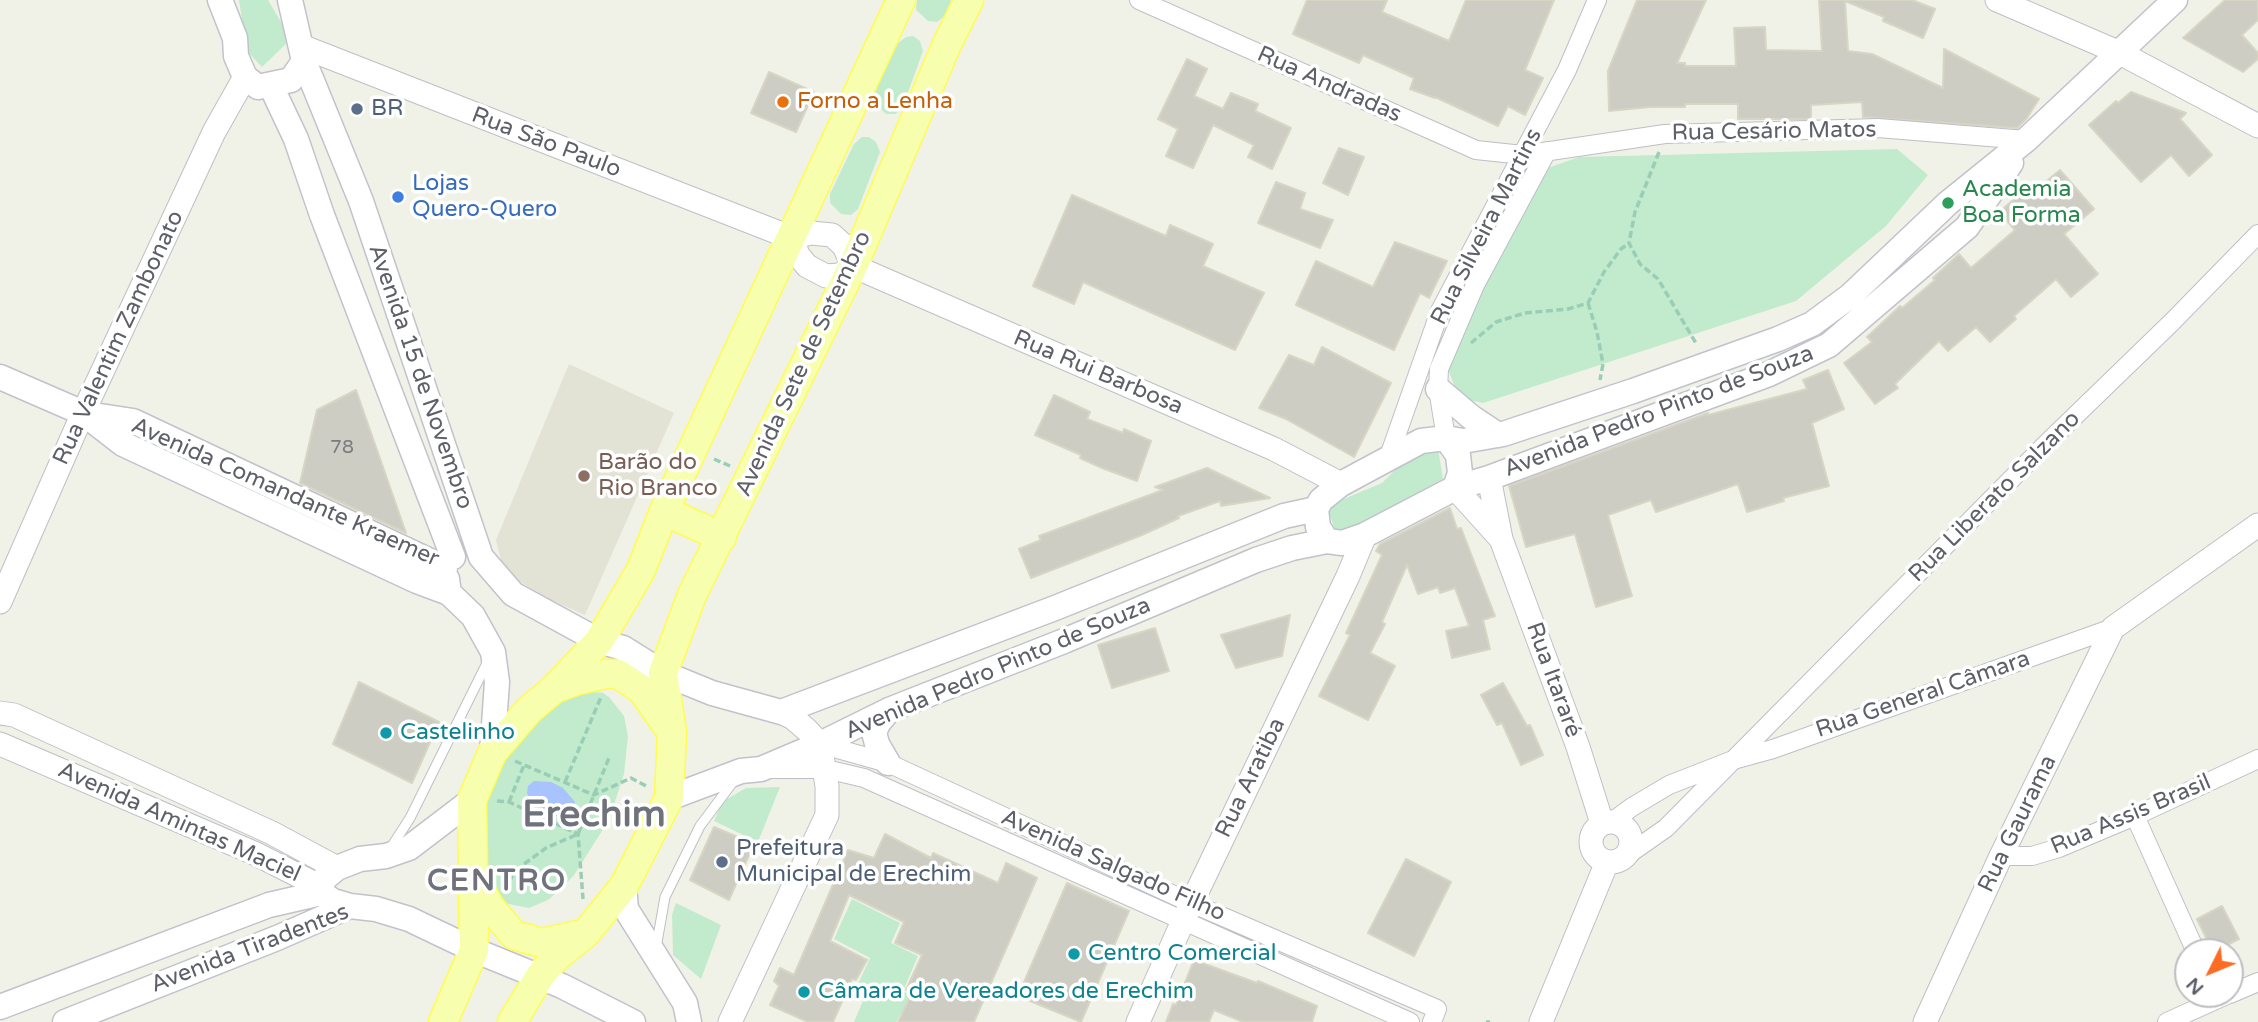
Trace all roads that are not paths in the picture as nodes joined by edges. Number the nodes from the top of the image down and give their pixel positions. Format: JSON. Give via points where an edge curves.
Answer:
{"nodes":[{"id":1,"x":220,"y":0,"type":"edge"},
{"id":2,"x":290,"y":0,"type":"edge"},
{"id":3,"x":901,"y":0,"type":"edge"},
{"id":4,"x":969,"y":0,"type":"edge"},
{"id":5,"x":1139,"y":0,"type":"edge"},
{"id":6,"x":1597,"y":0,"type":"edge"},
{"id":7,"x":1997,"y":0,"type":"edge"},
{"id":8,"x":2175,"y":0,"type":"edge"},
{"id":9,"x":2120,"y":52,"type":"junction"},
{"id":10,"x":302,"y":54,"type":"junction"},
{"id":11,"x":245,"y":77,"type":"junction"},
{"id":12,"x":271,"y":86,"type":"junction"},
{"id":13,"x":2258,"y":126,"type":"edge"},
{"id":14,"x":296,"y":139,"type":"junction"},
{"id":15,"x":2026,"y":140,"type":"junction"},
{"id":16,"x":336,"y":141,"type":"junction"},
{"id":17,"x":1547,"y":152,"type":"junction"},
{"id":18,"x":1523,"y":155,"type":"junction"},
{"id":19,"x":361,"y":201,"type":"junction"},
{"id":20,"x":322,"y":215,"type":"junction"},
{"id":21,"x":2258,"y":234,"type":"edge"},
{"id":22,"x":792,"y":238,"type":"junction"},
{"id":23,"x":853,"y":266,"type":"junction"},
{"id":24,"x":0,"y":377,"type":"edge"},
{"id":25,"x":1438,"y":389,"type":"junction"},
{"id":26,"x":1633,"y":391,"type":"junction"},
{"id":27,"x":83,"y":414,"type":"junction"},
{"id":28,"x":1641,"y":423,"type":"junction"},
{"id":29,"x":1498,"y":435,"type":"junction"},
{"id":30,"x":1446,"y":438,"type":"junction"},
{"id":31,"x":1388,"y":459,"type":"junction"},
{"id":32,"x":1489,"y":478,"type":"junction"},
{"id":33,"x":1341,"y":484,"type":"junction"},
{"id":34,"x":1455,"y":488,"type":"junction"},
{"id":35,"x":1316,"y":509,"type":"junction"},
{"id":36,"x":664,"y":511,"type":"junction"},
{"id":37,"x":2258,"y":525,"type":"edge"},
{"id":38,"x":1365,"y":535,"type":"junction"},
{"id":39,"x":722,"y":537,"type":"junction"},
{"id":40,"x":1501,"y":539,"type":"junction"},
{"id":41,"x":1327,"y":541,"type":"junction"},
{"id":42,"x":481,"y":557,"type":"junction"},
{"id":43,"x":449,"y":563,"type":"junction"},
{"id":44,"x":449,"y":593,"type":"junction"},
{"id":45,"x":0,"y":602,"type":"edge"},
{"id":46,"x":1055,"y":608,"type":"junction"},
{"id":47,"x":2113,"y":628,"type":"junction"},
{"id":48,"x":599,"y":641,"type":"junction"},
{"id":49,"x":1064,"y":641,"type":"junction"},
{"id":50,"x":493,"y":652,"type":"junction"},
{"id":51,"x":663,"y":673,"type":"junction"},
{"id":52,"x":554,"y":689,"type":"junction"},
{"id":53,"x":889,"y":710,"type":"junction"},
{"id":54,"x":781,"y":712,"type":"junction"},
{"id":55,"x":0,"y":713,"type":"edge"},
{"id":56,"x":672,"y":732,"type":"junction"},
{"id":57,"x":0,"y":744,"type":"edge"},
{"id":58,"x":820,"y":744,"type":"junction"},
{"id":59,"x":492,"y":753,"type":"junction"},
{"id":60,"x":2258,"y":759,"type":"edge"},
{"id":61,"x":1733,"y":760,"type":"junction"},
{"id":62,"x":888,"y":763,"type":"junction"},
{"id":63,"x":826,"y":769,"type":"junction"},
{"id":64,"x":751,"y":770,"type":"junction"},
{"id":65,"x":669,"y":798,"type":"junction"},
{"id":66,"x":472,"y":800,"type":"junction"},
{"id":67,"x":2136,"y":816,"type":"junction"},
{"id":68,"x":1607,"y":822,"type":"junction"},
{"id":69,"x":386,"y":856,"type":"junction"},
{"id":70,"x":2001,"y":856,"type":"junction"},
{"id":71,"x":1617,"y":859,"type":"junction"},
{"id":72,"x":473,"y":876,"type":"junction"},
{"id":73,"x":326,"y":883,"type":"junction"},
{"id":74,"x":624,"y":886,"type":"junction"},
{"id":75,"x":351,"y":906,"type":"junction"},
{"id":76,"x":1187,"y":912,"type":"junction"},
{"id":77,"x":586,"y":933,"type":"junction"},
{"id":78,"x":2190,"y":938,"type":"edge"},
{"id":79,"x":474,"y":950,"type":"junction"},
{"id":80,"x":655,"y":956,"type":"junction"},
{"id":81,"x":540,"y":976,"type":"junction"},
{"id":82,"x":0,"y":1007,"type":"edge"},
{"id":83,"x":2196,"y":1008,"type":"edge"},
{"id":84,"x":687,"y":1012,"type":"edge"},
{"id":85,"x":65,"y":1022,"type":"edge"},
{"id":86,"x":443,"y":1022,"type":"edge"},
{"id":87,"x":512,"y":1022,"type":"edge"},
{"id":88,"x":633,"y":1022,"type":"edge"},
{"id":89,"x":704,"y":1022,"type":"edge"},
{"id":90,"x":730,"y":1022,"type":"edge"},
{"id":91,"x":1138,"y":1022,"type":"edge"},
{"id":92,"x":1410,"y":1022,"type":"edge"},
{"id":93,"x":1432,"y":1022,"type":"edge"},
{"id":94,"x":1541,"y":1022,"type":"edge"},
{"id":95,"x":1925,"y":1022,"type":"edge"},
{"id":96,"x":2166,"y":1022,"type":"edge"}],
"edges":[{"from":1,"to":11,"type":"main road"},
{"from":2,"to":10,"type":"main road","name":"Avenida 15 de Novembro"},
{"from":3,"to":22,"type":"main road"},
{"from":4,"to":23,"type":"main road","name":"Avenida Sete de Setembro"},
{"from":5,"to":18,"type":"street","name":"Rua Andradas","via":[[1476,150]]},
{"from":6,"to":18,"type":"street","name":"Rua Silveira Martins"},
{"from":7,"to":9,"type":"street"},
{"from":8,"to":9,"type":"main road","name":"Avenida Pedro Pinto de Souza"},
{"from":9,"to":13,"type":"street"},
{"from":9,"to":15,"type":"main road","name":"Avenida Pedro Pinto de Souza"},
{"from":10,"to":12,"type":"main road","via":[[291,80]]},
{"from":10,"to":16,"type":"main road","name":"Avenida 15 de Novembro"},
{"from":10,"to":22,"type":"street","name":"Rua São Paulo"},
{"from":11,"to":12,"type":"main road","via":[[258,87]]},
{"from":11,"to":27,"type":"street","name":"Rua Valentim Zambonato"},
{"from":12,"to":14,"type":"main road","name":"Avenida 15 de Novembro"},
{"from":14,"to":16,"type":"main road","via":[[312,159],[329,155]]},
{"from":14,"to":20,"type":"main road","name":"Avenida 15 de Novembro"},
{"from":15,"to":17,"type":"street","name":"Rua Cesário Matos","via":[[1878,128],[1665,134]]},
{"from":15,"to":26,"type":"main road","name":"Avenida Pedro Pinto de Souza","via":[[1948,203],[1850,296],[1812,324]]},
{"from":15,"to":28,"type":"main road","name":"Avenida Pedro Pinto de Souza","via":[[1967,227],[1829,345],[1769,374]]},
{"from":16,"to":19,"type":"main road","name":"Avenida 15 de Novembro"},
{"from":17,"to":18,"type":"street","name":"Rua Cesário Matos"},
{"from":17,"to":25,"type":"street","name":"Rua Silveira Martins","via":[[1460,317],[1439,369]]},
{"from":18,"to":31,"type":"street","name":"Rua Silveira Martins","via":[[1440,311]]},
{"from":19,"to":20,"type":"main road","via":[[345,189],[337,190],[325,203]]},
{"from":19,"to":42,"type":"main road","name":"Avenida 15 de Novembro"},
{"from":20,"to":43,"type":"main road","name":"Avenida 15 de Novembro"},
{"from":21,"to":61,"type":"street","name":"Rua Liberato Salzano"},
{"from":22,"to":23,"type":"street","via":[[811,233],[832,236],[845,246]]},
{"from":22,"to":23,"type":"street","via":[[807,266],[825,276],[840,275]]},
{"from":22,"to":36,"type":"main road"},
{"from":23,"to":33,"type":"street","name":"Rua Rui Barbosa","via":[[1285,454]]},
{"from":23,"to":39,"type":"main road","name":"Avenida Sete de Setembro"},
{"from":24,"to":27,"type":"main road","name":"Avenida Comandante Kraemer"},
{"from":25,"to":29,"type":"main road"},
{"from":25,"to":30,"type":"street","name":"Rua Silveira Martins"},
{"from":26,"to":28,"type":"main road"},
{"from":26,"to":29,"type":"main road","name":"Avenida Pedro Pinto de Souza"},
{"from":27,"to":43,"type":"main road","name":"Avenida Comandante Kraemer","via":[[133,421]]},
{"from":27,"to":44,"type":"main road","name":"Avenida Comandante Kraemer","via":[[123,444]]},
{"from":27,"to":45,"type":"street","name":"Rua Valentim Zambonato"},
{"from":28,"to":32,"type":"main road","name":"Avenida Pedro Pinto de Souza"},
{"from":29,"to":30,"type":"main road","name":"Avenida Pedro Pinto de Souza","via":[[1463,441]]},
{"from":30,"to":31,"type":"main road","name":"Avenida Pedro Pinto de Souza","via":[[1421,441]]},
{"from":30,"to":34,"type":"main road","via":[[1458,455],[1460,473]]},
{"from":31,"to":33,"type":"main road","name":"Avenida Pedro Pinto de Souza"},
{"from":32,"to":34,"type":"main road","name":"Avenida Pedro Pinto de Souza"},
{"from":32,"to":40,"type":"street","name":"Rua Itararé"},
{"from":33,"to":35,"type":"main road","name":"Avenida Pedro Pinto de Souza"},
{"from":34,"to":38,"type":"main road","name":"Avenida Pedro Pinto de Souza"},
{"from":34,"to":40,"type":"street","name":"Rua Itararé"},
{"from":35,"to":41,"type":"main road","via":[[1318,527]]},
{"from":35,"to":46,"type":"main road","name":"Avenida Pedro Pinto de Souza","via":[[1284,516]]},
{"from":36,"to":39,"type":"main road"},
{"from":36,"to":48,"type":"main road","via":[[641,570]]},
{"from":37,"to":47,"type":"street"},
{"from":38,"to":41,"type":"main road","name":"Avenida Pedro Pinto de Souza","via":[[1342,543]]},
{"from":38,"to":76,"type":"street","name":"Rua Aratiba"},
{"from":39,"to":51,"type":"main road","name":"Avenida Sete de Setembro","via":[[692,595]]},
{"from":40,"to":68,"type":"street","name":"Rua Itararé"},
{"from":41,"to":49,"type":"main road","name":"Avenida Pedro Pinto de Souza","via":[[1256,561]]},
{"from":42,"to":43,"type":"main road","name":"Avenida Comandante Kraemer","via":[[465,554]]},
{"from":42,"to":48,"type":"main road","name":"Avenida 15 de Novembro","via":[[513,594]]},
{"from":43,"to":44,"type":"main road","name":"Avenida 15 de Novembro"},
{"from":44,"to":50,"type":"main road","via":[[473,615]]},
{"from":46,"to":49,"type":"main road"},
{"from":46,"to":54,"type":"main road","name":"Avenida Pedro Pinto de Souza"},
{"from":47,"to":61,"type":"street","name":"Rua General Câmara"},
{"from":47,"to":70,"type":"street","name":"Rua Gaurama"},
{"from":48,"to":51,"type":"main road","name":"Avenida 15 de Novembro","via":[[623,648]]},
{"from":48,"to":52,"type":"main road"},
{"from":49,"to":53,"type":"main road","name":"Avenida Pedro Pinto de Souza"},
{"from":50,"to":59,"type":"main road","via":[[497,682]]},
{"from":50,"to":69,"type":"lane","via":[[410,818]]},
{"from":51,"to":54,"type":"main road","via":[[712,693]]},
{"from":51,"to":56,"type":"main road","name":"Avenida Sete de Setembro"},
{"from":52,"to":56,"type":"main road","via":[[618,674],[641,690]]},
{"from":52,"to":59,"type":"main road"},
{"from":53,"to":58,"type":"main road","name":"Avenida Pedro Pinto de Souza"},
{"from":53,"to":62,"type":"main road","via":[[874,732]]},
{"from":54,"to":58,"type":"street","name":"Avenida Salgado Filho"},
{"from":55,"to":73,"type":"street","name":"Avenida Amintas Maciel","via":[[14,715],[272,833]]},
{"from":56,"to":65,"type":"main road","name":"Avenida Sete de Setembro"},
{"from":57,"to":73,"type":"street","name":"Avenida Amintas Maciel"},
{"from":58,"to":62,"type":"street","name":"Avenida Salgado Filho"},
{"from":58,"to":63,"type":"street"},
{"from":58,"to":64,"type":"main road","name":"Avenida Pedro Pinto de Souza"},
{"from":59,"to":66,"type":"main road"},
{"from":60,"to":67,"type":"street","name":"Rua Assis Brasil"},
{"from":61,"to":68,"type":"street","name":"Rua General Câmara","via":[[1668,785]]},
{"from":61,"to":71,"type":"street","via":[[1666,828]]},
{"from":62,"to":76,"type":"street","name":"Avenida Salgado Filho"},
{"from":63,"to":64,"type":"street","name":"Avenida Salgado Filho"},
{"from":63,"to":76,"type":"street","name":"Avenida Salgado Filho","via":[[864,778]]},
{"from":63,"to":90,"type":"street","via":[[827,816]]},
{"from":64,"to":65,"type":"main road","name":"Avenida Pedro Pinto de Souza"},
{"from":64,"to":80,"type":"lane","via":[[700,826],[664,897]]},
{"from":65,"to":74,"type":"main road"},
{"from":66,"to":69,"type":"main road","name":"Avenida Tiradentes","via":[[409,848]]},
{"from":66,"to":72,"type":"main road"},
{"from":67,"to":70,"type":"street","name":"Rua Assis Brasil","via":[[2059,848],[2032,856]]},
{"from":67,"to":78,"type":"street"},
{"from":68,"to":71,"type":"street","via":[[1619,823],[1629,831],[1632,844]]},
{"from":68,"to":71,"type":"street","via":[[1594,831],[1591,843],[1595,856]]},
{"from":69,"to":73,"type":"main road","name":"Avenida Tiradentes","via":[[360,859]]},
{"from":70,"to":95,"type":"street","name":"Rua Gaurama"},
{"from":71,"to":94,"type":"street"},
{"from":72,"to":77,"type":"main road","via":[[513,935],[542,943]]},
{"from":72,"to":79,"type":"main road"},
{"from":73,"to":75,"type":"main road","name":"Avenida Amintas Maciel","via":[[332,901]]},
{"from":73,"to":82,"type":"main road","name":"Avenida Tiradentes"},
{"from":74,"to":77,"type":"main road"},
{"from":74,"to":80,"type":"main road","via":[[626,909]]},
{"from":75,"to":79,"type":"main road","name":"Avenida Tiradentes","via":[[409,919]]},
{"from":75,"to":85,"type":"main road","name":"Avenida Tiradentes"},
{"from":76,"to":91,"type":"street","name":"Rua Aratiba"},
{"from":76,"to":92,"type":"street","name":"Avenida Salgado Filho"},
{"from":76,"to":93,"type":"street","name":"Avenida Salgado Filho","via":[[1437,1009]]},
{"from":77,"to":81,"type":"main road"},
{"from":79,"to":81,"type":"main road","name":"Avenida Tiradentes"},
{"from":79,"to":86,"type":"main road"},
{"from":80,"to":84,"type":"main road"},
{"from":81,"to":87,"type":"main road"},
{"from":81,"to":88,"type":"main road","name":"Avenida Tiradentes"},
{"from":83,"to":96,"type":"street"},
{"from":84,"to":89,"type":"street"}]}
